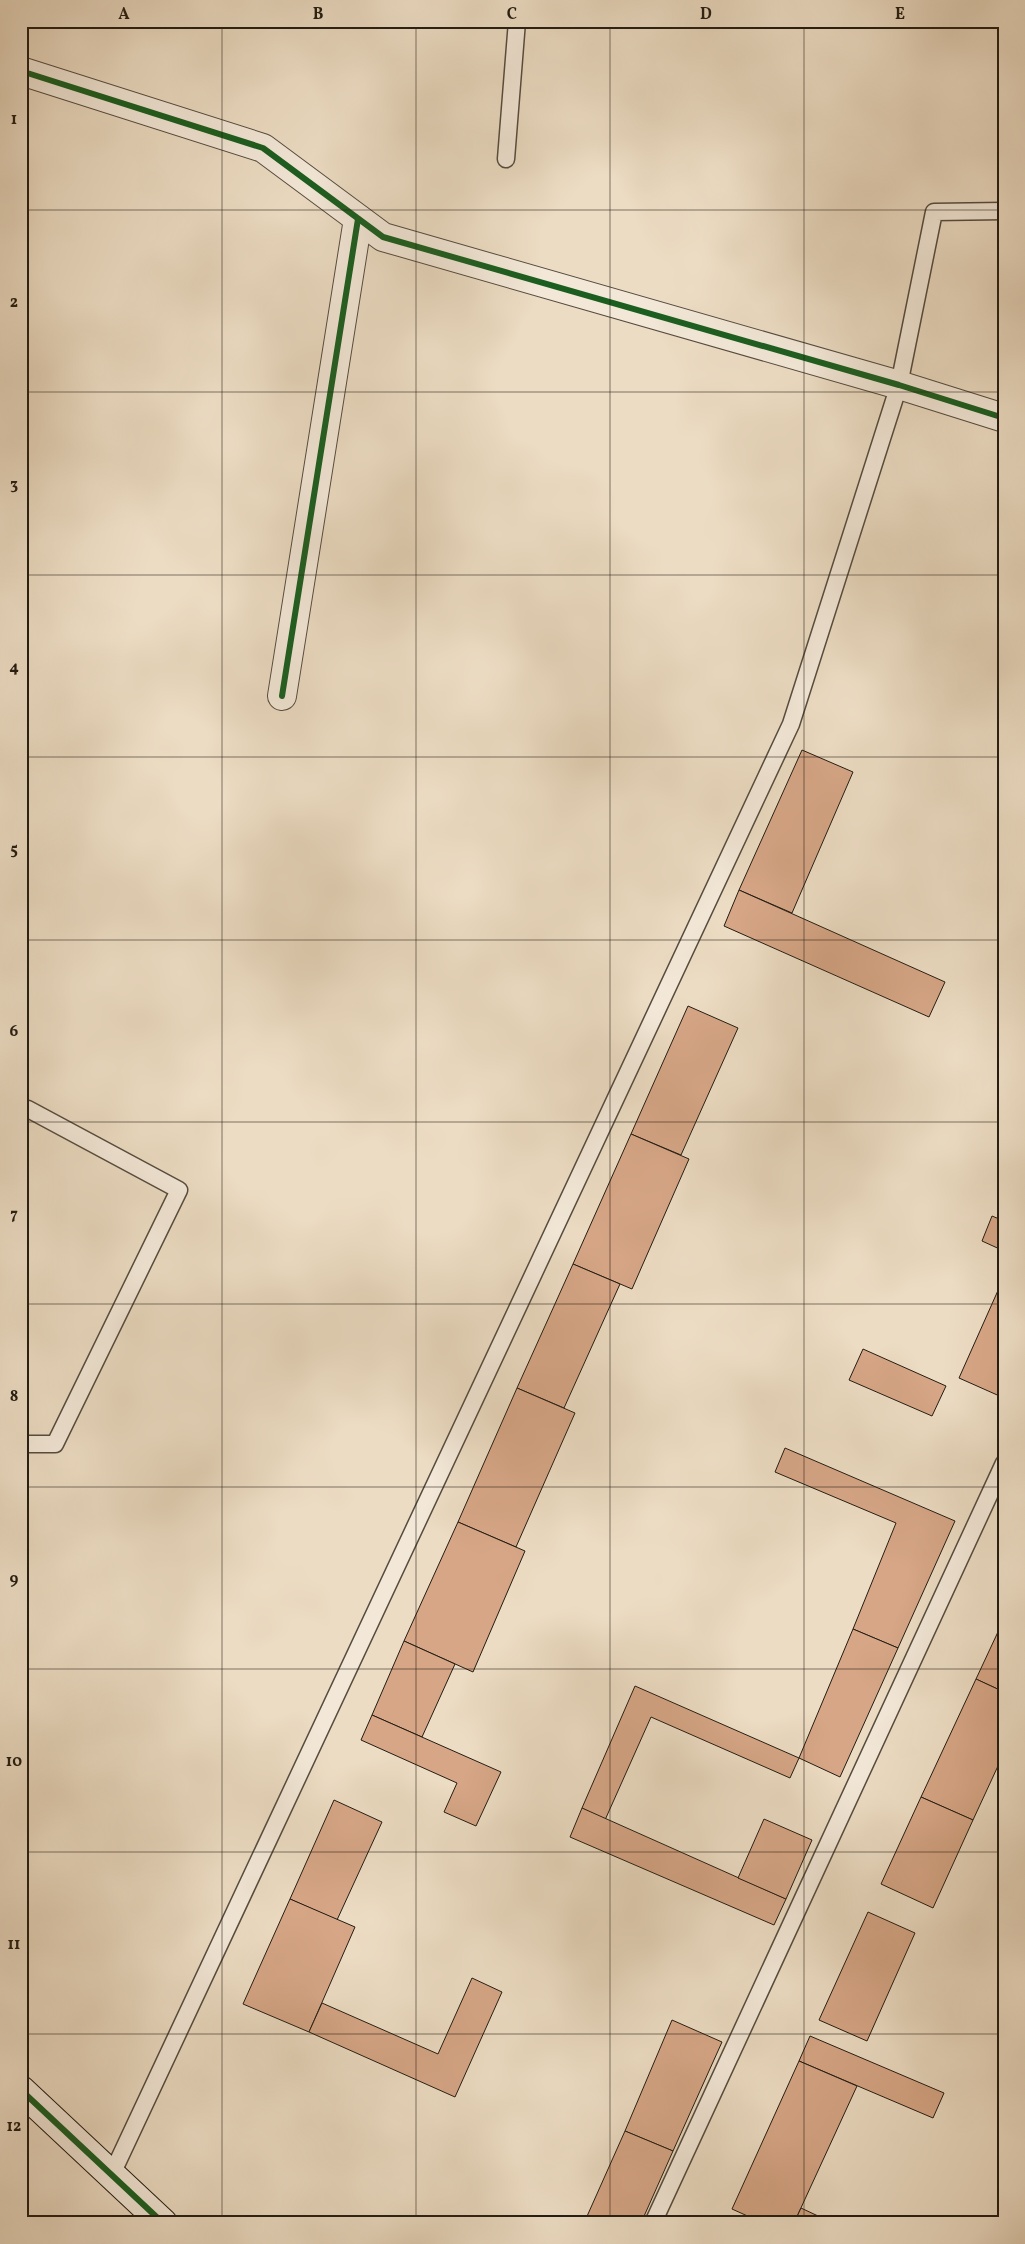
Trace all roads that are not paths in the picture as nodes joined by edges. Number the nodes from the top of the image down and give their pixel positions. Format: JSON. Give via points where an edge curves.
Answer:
{"nodes":[{"id":1,"x":517,"y":21,"type":"edge"},
{"id":2,"x":21,"y":71,"type":"edge"},
{"id":3,"x":506,"y":159,"type":"dead end"},
{"id":4,"x":1004,"y":211,"type":"edge"},
{"id":5,"x":358,"y":219,"type":"junction"},
{"id":6,"x":900,"y":385,"type":"junction"},
{"id":7,"x":1004,"y":418,"type":"edge"},
{"id":8,"x":282,"y":696,"type":"dead end"},
{"id":9,"x":28,"y":1109,"type":"dead end"},
{"id":10,"x":21,"y":1444,"type":"edge"},
{"id":11,"x":1004,"y":1463,"type":"edge"},
{"id":12,"x":21,"y":2090,"type":"edge"},
{"id":13,"x":112,"y":2174,"type":"junction"},
{"id":14,"x":164,"y":2223,"type":"edge"},
{"id":15,"x":653,"y":2223,"type":"edge"}],
"edges":[{"from":1,"to":3,"type":"lane"},
{"from":2,"to":5,"type":"street","via":[[263,148]]},
{"from":4,"to":6,"type":"lane","via":[[934,212]]},
{"from":5,"to":6,"type":"street","via":[[383,236]]},
{"from":5,"to":8,"type":"street"},
{"from":6,"to":7,"type":"street"},
{"from":6,"to":13,"type":"lane","via":[[791,724]]},
{"from":9,"to":10,"type":"lane","via":[[179,1190],[55,1444]]},
{"from":11,"to":15,"type":"lane"},
{"from":12,"to":13,"type":"street"},
{"from":13,"to":14,"type":"street"}]}
